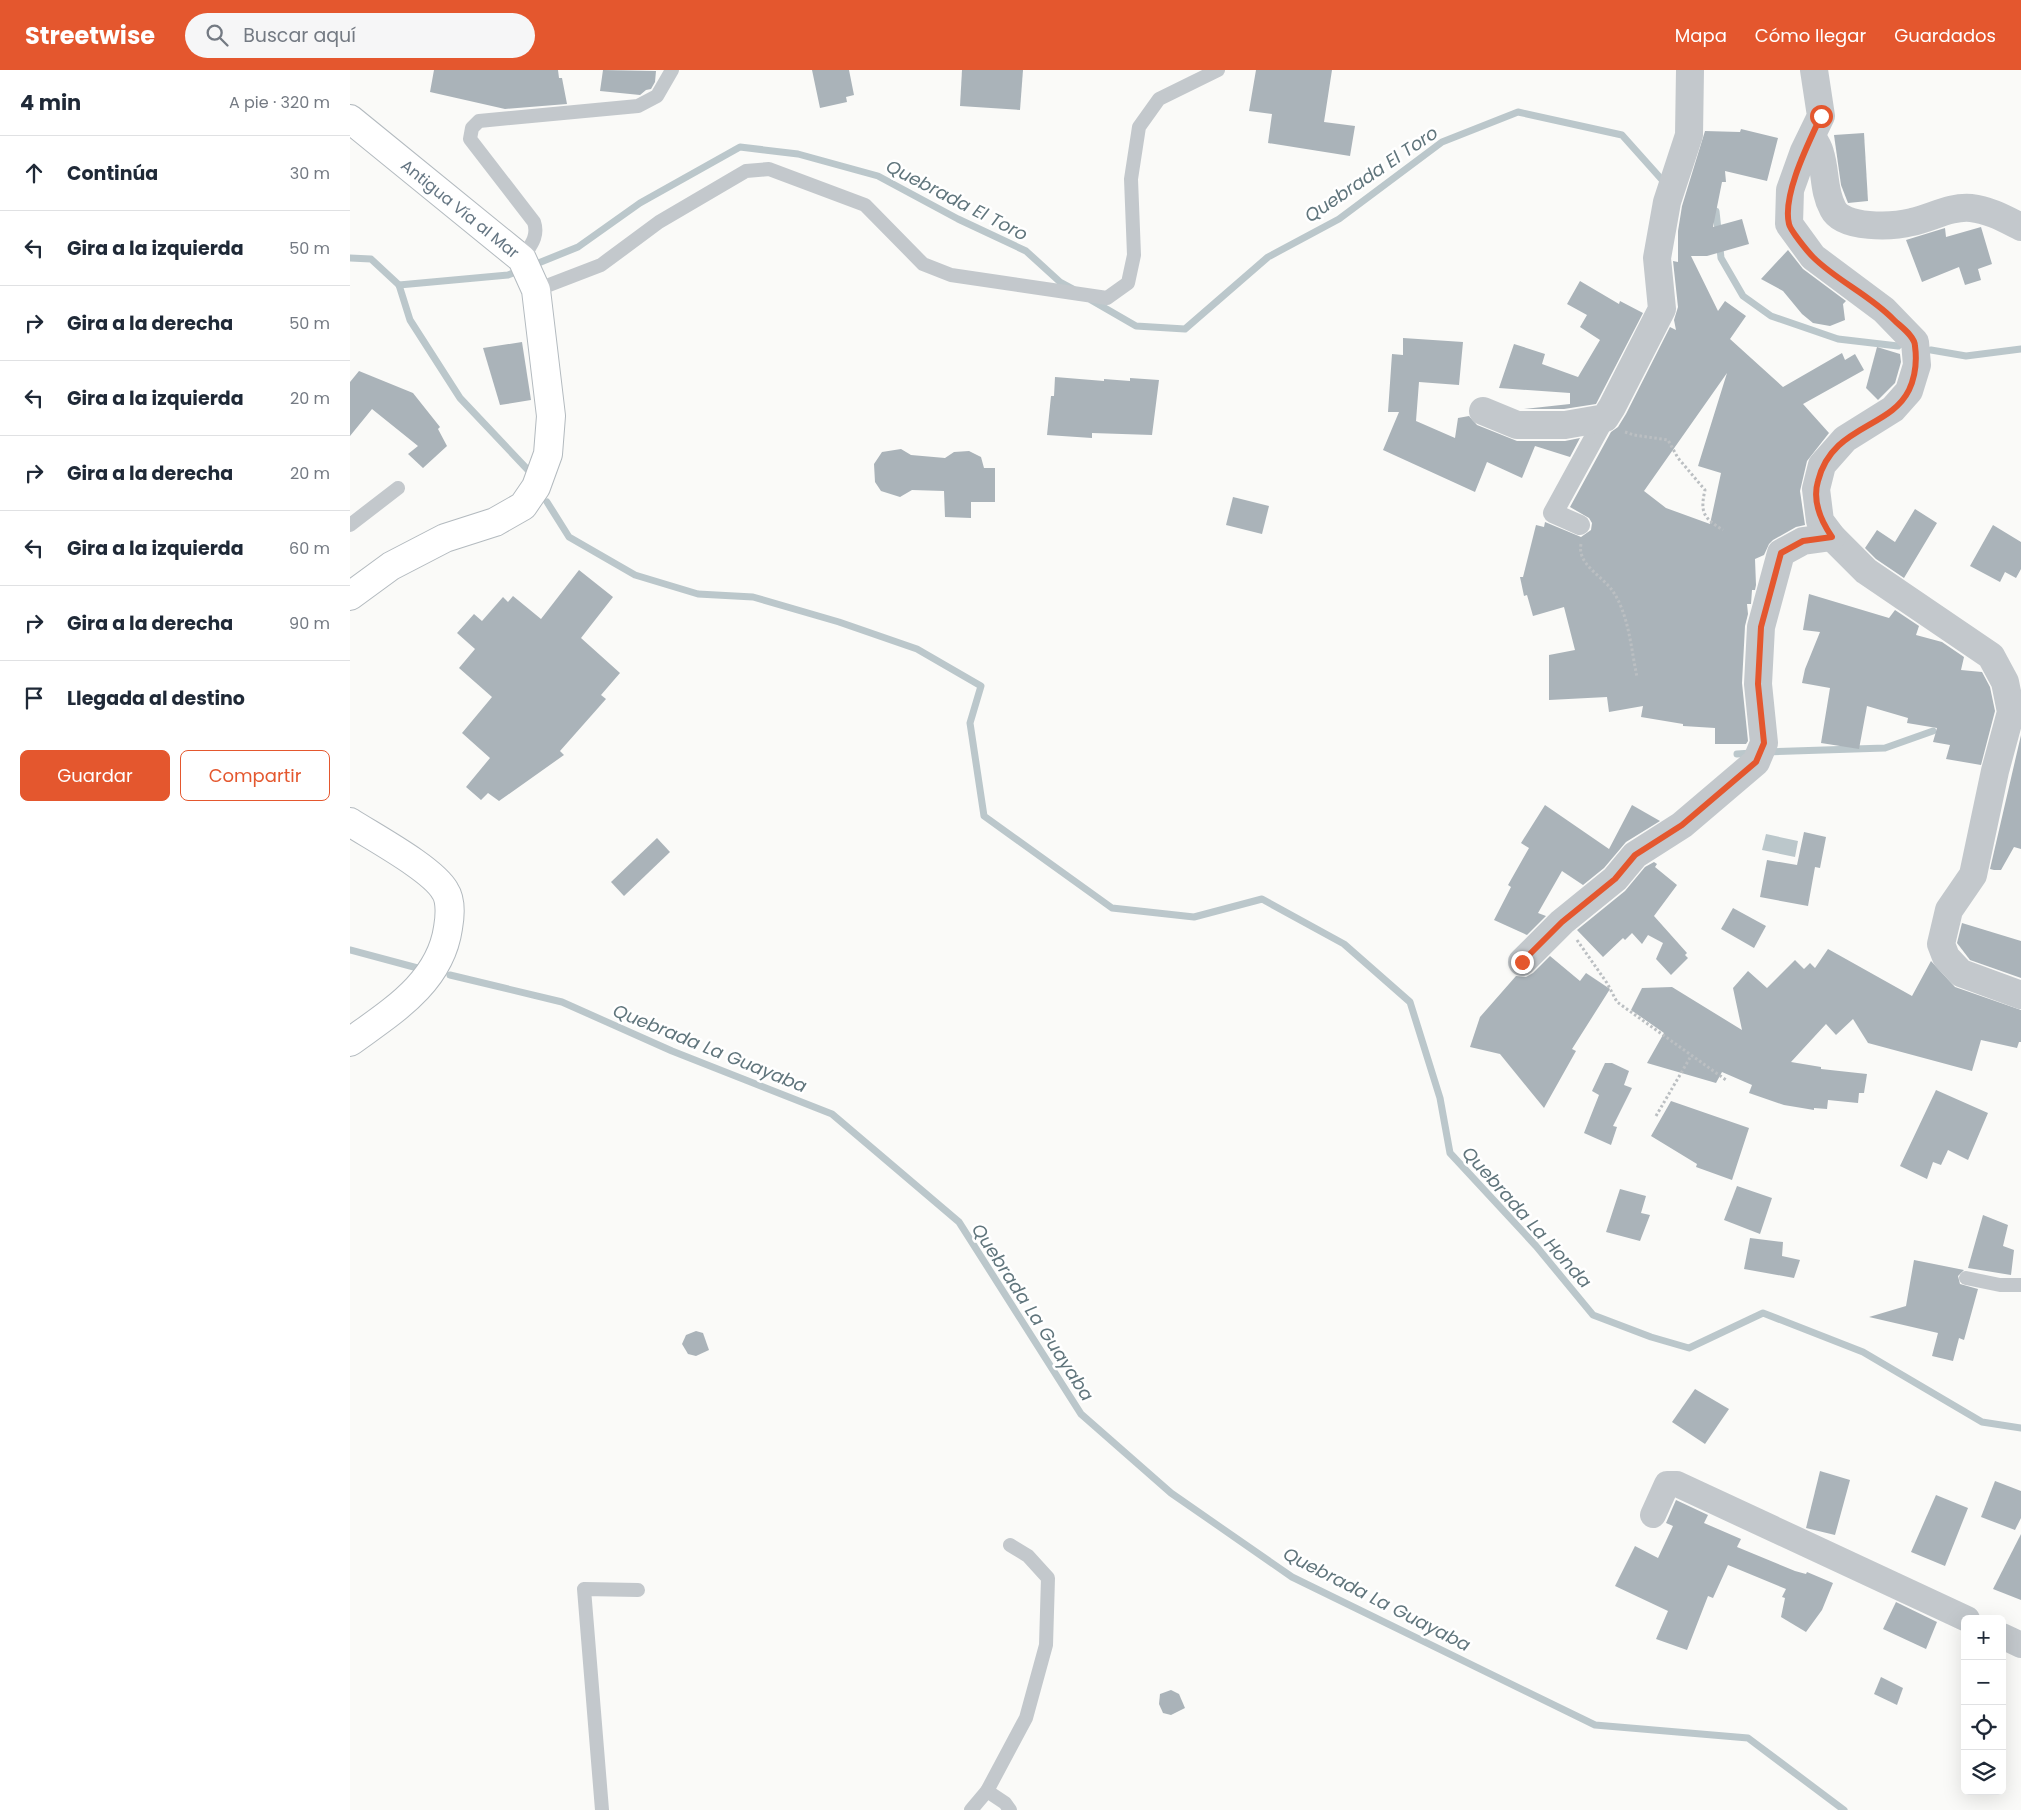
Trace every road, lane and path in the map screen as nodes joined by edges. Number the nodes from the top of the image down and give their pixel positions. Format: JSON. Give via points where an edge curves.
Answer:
{"nodes":[{"id":1,"x":672,"y":70,"type":"edge"},
{"id":2,"x":1218,"y":70,"type":"edge"},
{"id":3,"x":1690,"y":70,"type":"edge"},
{"id":4,"x":1814,"y":70,"type":"edge"},
{"id":5,"x":350,"y":119,"type":"edge"},
{"id":6,"x":1812,"y":136,"type":"junction"},
{"id":7,"x":2021,"y":227,"type":"edge"},
{"id":8,"x":528,"y":274,"type":"junction"},
{"id":9,"x":1483,"y":412,"type":"dead end"},
{"id":10,"x":1605,"y":418,"type":"junction"},
{"id":11,"x":398,"y":488,"type":"dead end"},
{"id":12,"x":350,"y":525,"type":"edge"},
{"id":13,"x":1580,"y":525,"type":"joint"},
{"id":14,"x":1723,"y":530,"type":"dead end"},
{"id":15,"x":1832,"y":537,"type":"junction"},
{"id":16,"x":350,"y":596,"type":"edge"},
{"id":17,"x":1636,"y":677,"type":"dead end"},
{"id":18,"x":350,"y":822,"type":"edge"},
{"id":19,"x":1562,"y":922,"type":"junction"},
{"id":20,"x":1522,"y":962,"type":"dead end"},
{"id":21,"x":2021,"y":995,"type":"edge"},
{"id":22,"x":350,"y":1042,"type":"edge"},
{"id":23,"x":1692,"y":1056,"type":"junction"},
{"id":24,"x":1726,"y":1080,"type":"dead end"},
{"id":25,"x":1656,"y":1116,"type":"dead end"},
{"id":26,"x":1966,"y":1278,"type":"dead end"},
{"id":27,"x":2021,"y":1286,"type":"edge"},
{"id":28,"x":1653,"y":1515,"type":"dead end"},
{"id":29,"x":1010,"y":1545,"type":"dead end"},
{"id":30,"x":638,"y":1590,"type":"dead end"},
{"id":31,"x":1961,"y":1616,"type":"edge"},
{"id":32,"x":2006,"y":1638,"type":"edge"},
{"id":33,"x":2021,"y":1645,"type":"edge"},
{"id":34,"x":987,"y":1791,"type":"junction"},
{"id":35,"x":602,"y":1810,"type":"edge"},
{"id":36,"x":971,"y":1810,"type":"edge"},
{"id":37,"x":1010,"y":1810,"type":"edge"}],
"edges":[{"from":1,"to":8,"type":"lane","via":[[657,96],[638,106],[479,121],[472,128],[470,139],[534,222],[537,230]]},
{"from":2,"to":8,"type":"lane","via":[[1159,99],[1139,127],[1131,179],[1134,255],[1128,283],[1106,298],[952,274],[924,264],[865,205],[769,169],[746,171],[659,222],[601,265]]},
{"from":3,"to":10,"type":"street","via":[[1689,135],[1667,202],[1657,258],[1662,309]]},
{"from":4,"to":6,"type":"street","via":[[1821,116]]},
{"from":5,"to":8,"type":"main road","name":"Antigua Vía al Mar"},
{"from":6,"to":7,"type":"street","via":[[1820,152],[1825,189],[1833,210],[1842,218],[1856,224],[1910,223],[1949,210],[1970,208],[1991,213]]},
{"from":6,"to":15,"type":"street","via":[[1790,190],[1789,224],[1813,257],[1884,310],[1915,342],[1917,365],[1909,391],[1893,409],[1845,439],[1822,465],[1816,488],[1820,520]]},
{"from":8,"to":16,"type":"main road","via":[[551,416],[548,454],[536,487],[523,506],[495,522],[445,538],[398,562]]},
{"from":9,"to":10,"type":"street","via":[[1517,425],[1565,425]]},
{"from":10,"to":13,"type":"street","via":[[1553,513]]},
{"from":10,"to":14,"type":"path","via":[[1608,423],[1634,435],[1668,440],[1678,458],[1705,490],[1701,507],[1704,515]]},
{"from":11,"to":12,"type":"lane"},
{"from":13,"to":17,"type":"path","via":[[1586,529],[1580,557],[1614,593],[1623,613]]},
{"from":15,"to":19,"type":"street","via":[[1803,541],[1781,553],[1761,627],[1758,684],[1764,743],[1756,762],[1682,825],[1635,855],[1615,879]]},
{"from":15,"to":21,"type":"street","via":[[1866,571],[1991,656],[2005,682],[2011,712],[1973,876],[1949,910],[1941,944],[1946,957],[1961,973]]},
{"from":18,"to":22,"type":"main road","via":[[428,872],[445,891],[450,916],[438,962],[419,987],[384,1019]]},
{"from":19,"to":20,"type":"street"},
{"from":19,"to":23,"type":"path","via":[[1586,951],[1616,1002]]},
{"from":23,"to":24,"type":"path"},
{"from":23,"to":25,"type":"path"},
{"from":26,"to":27,"type":"lane"},
{"from":28,"to":31,"type":"street","via":[[1667,1484],[1677,1484]]},
{"from":29,"to":34,"type":"lane","via":[[1028,1556],[1048,1578],[1046,1645],[1026,1718]]},
{"from":30,"to":35,"type":"lane","via":[[584,1589]]},
{"from":32,"to":33,"type":"street"},
{"from":34,"to":36,"type":"lane"},
{"from":34,"to":37,"type":"lane"}]}
